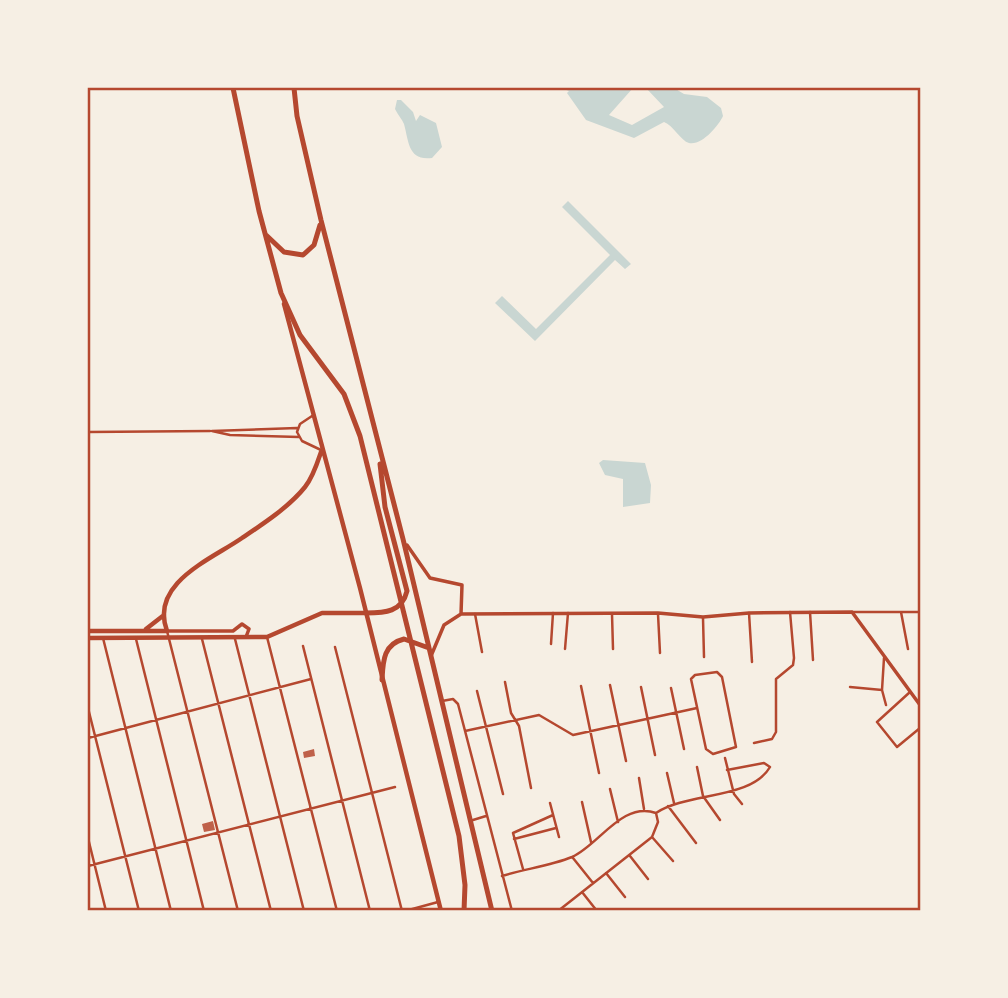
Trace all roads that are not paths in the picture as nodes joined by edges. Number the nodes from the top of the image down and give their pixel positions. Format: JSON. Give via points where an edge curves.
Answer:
{"nodes":[{"id":1,"x":233,"y":88,"type":"edge"},
{"id":2,"x":294,"y":88,"type":"edge"},
{"id":3,"x":321,"y":220,"type":"junction"},
{"id":4,"x":265,"y":232,"type":"junction"},
{"id":5,"x":281,"y":293,"type":"junction"},
{"id":6,"x":312,"y":416,"type":"junction"},
{"id":7,"x":267,"y":428,"type":"junction"},
{"id":8,"x":298,"y":428,"type":"junction"},
{"id":9,"x":212,"y":431,"type":"junction"},
{"id":10,"x":88,"y":432,"type":"edge"},
{"id":11,"x":267,"y":435,"type":"junction"},
{"id":12,"x":299,"y":437,"type":"junction"},
{"id":13,"x":378,"y":446,"type":"junction"},
{"id":14,"x":321,"y":451,"type":"junction"},
{"id":15,"x":403,"y":539,"type":"junction"},
{"id":16,"x":165,"y":612,"type":"junction"},
{"id":17,"x":658,"y":612,"type":"junction"},
{"id":18,"x":790,"y":612,"type":"junction"},
{"id":19,"x":810,"y":612,"type":"junction"},
{"id":20,"x":852,"y":612,"type":"junction"},
{"id":21,"x":901,"y":612,"type":"junction"},
{"id":22,"x":920,"y":612,"type":"edge"},
{"id":23,"x":366,"y":613,"type":"junction"},
{"id":24,"x":475,"y":613,"type":"junction"},
{"id":25,"x":553,"y":613,"type":"junction"},
{"id":26,"x":568,"y":613,"type":"junction"},
{"id":27,"x":612,"y":613,"type":"junction"},
{"id":28,"x":749,"y":613,"type":"junction"},
{"id":29,"x":461,"y":614,"type":"junction"},
{"id":30,"x":703,"y":617,"type":"junction"},
{"id":31,"x":144,"y":630,"type":"junction"},
{"id":32,"x":88,"y":631,"type":"edge"},
{"id":33,"x":168,"y":634,"type":"junction"},
{"id":34,"x":201,"y":637,"type":"junction"},
{"id":35,"x":235,"y":637,"type":"junction"},
{"id":36,"x":246,"y":637,"type":"junction"},
{"id":37,"x":267,"y":637,"type":"junction"},
{"id":38,"x":88,"y":638,"type":"edge"},
{"id":39,"x":103,"y":638,"type":"junction"},
{"id":40,"x":136,"y":638,"type":"junction"},
{"id":41,"x":551,"y":644,"type":"dead end"},
{"id":42,"x":303,"y":646,"type":"dead end"},
{"id":43,"x":335,"y":647,"type":"dead end"},
{"id":44,"x":429,"y":648,"type":"junction"},
{"id":45,"x":565,"y":649,"type":"dead end"},
{"id":46,"x":613,"y":649,"type":"dead end"},
{"id":47,"x":908,"y":649,"type":"dead end"},
{"id":48,"x":482,"y":652,"type":"dead end"},
{"id":49,"x":660,"y":653,"type":"dead end"},
{"id":50,"x":884,"y":654,"type":"junction"},
{"id":51,"x":431,"y":656,"type":"junction"},
{"id":52,"x":704,"y":657,"type":"dead end"},
{"id":53,"x":813,"y":660,"type":"dead end"},
{"id":54,"x":752,"y":662,"type":"dead end"},
{"id":55,"x":311,"y":679,"type":"junction"},
{"id":56,"x":382,"y":680,"type":"junction"},
{"id":57,"x":505,"y":682,"type":"dead end"},
{"id":58,"x":610,"y":685,"type":"dead end"},
{"id":59,"x":581,"y":686,"type":"dead end"},
{"id":60,"x":641,"y":687,"type":"dead end"},
{"id":61,"x":850,"y":687,"type":"dead end"},
{"id":62,"x":280,"y":688,"type":"junction"},
{"id":63,"x":671,"y":688,"type":"dead end"},
{"id":64,"x":881,"y":690,"type":"junction"},
{"id":65,"x":477,"y":691,"type":"dead end"},
{"id":66,"x":911,"y":691,"type":"junction"},
{"id":67,"x":250,"y":695,"type":"junction"},
{"id":68,"x":442,"y":701,"type":"junction"},
{"id":69,"x":217,"y":704,"type":"junction"},
{"id":70,"x":886,"y":705,"type":"dead end"},
{"id":71,"x":920,"y":705,"type":"edge"},
{"id":72,"x":88,"y":708,"type":"edge"},
{"id":73,"x":697,"y":708,"type":"junction"},
{"id":74,"x":187,"y":712,"type":"junction"},
{"id":75,"x":677,"y":712,"type":"junction"},
{"id":76,"x":648,"y":718,"type":"junction"},
{"id":77,"x":515,"y":719,"type":"junction"},
{"id":78,"x":156,"y":720,"type":"junction"},
{"id":79,"x":619,"y":725,"type":"junction"},
{"id":80,"x":486,"y":726,"type":"junction"},
{"id":81,"x":125,"y":728,"type":"junction"},
{"id":82,"x":920,"y":728,"type":"edge"},
{"id":83,"x":465,"y":731,"type":"junction"},
{"id":84,"x":590,"y":731,"type":"junction"},
{"id":85,"x":95,"y":736,"type":"junction"},
{"id":86,"x":88,"y":738,"type":"edge"},
{"id":87,"x":754,"y":743,"type":"dead end"},
{"id":88,"x":684,"y":749,"type":"dead end"},
{"id":89,"x":655,"y":755,"type":"dead end"},
{"id":90,"x":725,"y":758,"type":"dead end"},
{"id":91,"x":626,"y":761,"type":"dead end"},
{"id":92,"x":697,"y":767,"type":"dead end"},
{"id":93,"x":727,"y":770,"type":"junction"},
{"id":94,"x":599,"y":773,"type":"dead end"},
{"id":95,"x":667,"y":773,"type":"dead end"},
{"id":96,"x":639,"y":778,"type":"dead end"},
{"id":97,"x":395,"y":787,"type":"dead end"},
{"id":98,"x":531,"y":788,"type":"dead end"},
{"id":99,"x":610,"y":789,"type":"dead end"},
{"id":100,"x":733,"y":789,"type":"junction"},
{"id":101,"x":372,"y":791,"type":"junction"},
{"id":102,"x":503,"y":794,"type":"dead end"},
{"id":103,"x":703,"y":796,"type":"junction"},
{"id":104,"x":341,"y":799,"type":"junction"},
{"id":105,"x":582,"y":802,"type":"dead end"},
{"id":106,"x":550,"y":803,"type":"dead end"},
{"id":107,"x":674,"y":803,"type":"junction"},
{"id":108,"x":742,"y":804,"type":"dead end"},
{"id":109,"x":668,"y":806,"type":"junction"},
{"id":110,"x":310,"y":807,"type":"junction"},
{"id":111,"x":645,"y":809,"type":"junction"},
{"id":112,"x":656,"y":813,"type":"junction"},
{"id":113,"x":280,"y":815,"type":"junction"},
{"id":114,"x":552,"y":815,"type":"junction"},
{"id":115,"x":486,"y":816,"type":"junction"},
{"id":116,"x":720,"y":820,"type":"dead end"},
{"id":117,"x":471,"y":821,"type":"junction"},
{"id":118,"x":618,"y":822,"type":"junction"},
{"id":119,"x":249,"y":824,"type":"junction"},
{"id":120,"x":556,"y":828,"type":"junction"},
{"id":121,"x":218,"y":832,"type":"junction"},
{"id":122,"x":559,"y":837,"type":"dead end"},
{"id":123,"x":652,"y":837,"type":"junction"},
{"id":124,"x":88,"y":838,"type":"edge"},
{"id":125,"x":514,"y":839,"type":"junction"},
{"id":126,"x":186,"y":840,"type":"junction"},
{"id":127,"x":591,"y":842,"type":"junction"},
{"id":128,"x":696,"y":843,"type":"dead end"},
{"id":129,"x":155,"y":848,"type":"junction"},
{"id":130,"x":125,"y":856,"type":"junction"},
{"id":131,"x":630,"y":856,"type":"junction"},
{"id":132,"x":572,"y":857,"type":"junction"},
{"id":133,"x":673,"y":861,"type":"dead end"},
{"id":134,"x":94,"y":864,"type":"junction"},
{"id":135,"x":88,"y":866,"type":"edge"},
{"id":136,"x":523,"y":869,"type":"junction"},
{"id":137,"x":606,"y":873,"type":"junction"},
{"id":138,"x":502,"y":876,"type":"junction"},
{"id":139,"x":648,"y":879,"type":"dead end"},
{"id":140,"x":593,"y":883,"type":"junction"},
{"id":141,"x":582,"y":892,"type":"junction"},
{"id":142,"x":625,"y":897,"type":"dead end"},
{"id":143,"x":438,"y":902,"type":"junction"},
{"id":144,"x":106,"y":911,"type":"edge"},
{"id":145,"x":139,"y":911,"type":"edge"},
{"id":146,"x":171,"y":911,"type":"edge"},
{"id":147,"x":204,"y":911,"type":"edge"},
{"id":148,"x":238,"y":911,"type":"edge"},
{"id":149,"x":271,"y":911,"type":"edge"},
{"id":150,"x":304,"y":911,"type":"edge"},
{"id":151,"x":337,"y":911,"type":"edge"},
{"id":152,"x":370,"y":911,"type":"edge"},
{"id":153,"x":404,"y":911,"type":"edge"},
{"id":154,"x":440,"y":911,"type":"edge"},
{"id":155,"x":464,"y":911,"type":"edge"},
{"id":156,"x":492,"y":911,"type":"edge"},
{"id":157,"x":512,"y":911,"type":"edge"},
{"id":158,"x":558,"y":911,"type":"edge"},
{"id":159,"x":597,"y":911,"type":"edge"}],
"edges":[{"from":1,"to":4,"type":"highway"},
{"from":2,"to":3,"type":"highway"},
{"from":3,"to":4,"type":"highway","via":[[318,237],[303,255],[284,252]]},
{"from":3,"to":13,"type":"highway"},
{"from":4,"to":5,"type":"highway"},
{"from":5,"to":6,"type":"main road"},
{"from":5,"to":155,"type":"highway","via":[[300,335],[344,394],[369,472],[464,862]]},
{"from":6,"to":8,"type":"street"},
{"from":6,"to":14,"type":"main road"},
{"from":7,"to":8,"type":"street"},
{"from":7,"to":9,"type":"street"},
{"from":7,"to":11,"type":"street"},
{"from":8,"to":12,"type":"street"},
{"from":9,"to":10,"type":"street"},
{"from":9,"to":11,"type":"street"},
{"from":11,"to":12,"type":"street"},
{"from":12,"to":14,"type":"street"},
{"from":13,"to":15,"type":"highway"},
{"from":13,"to":23,"type":"highway","via":[[385,506],[407,591],[393,611]]},
{"from":14,"to":16,"type":"main road","via":[[309,482],[299,493],[241,539],[190,569],[172,592]]},
{"from":14,"to":23,"type":"main road"},
{"from":15,"to":29,"type":"street","via":[[430,578],[462,585]]},
{"from":15,"to":44,"type":"highway"},
{"from":16,"to":31,"type":"main road"},
{"from":16,"to":33,"type":"main road"},
{"from":17,"to":27,"type":"street"},
{"from":17,"to":30,"type":"street"},
{"from":17,"to":49,"type":"street"},
{"from":18,"to":19,"type":"street"},
{"from":18,"to":28,"type":"street"},
{"from":18,"to":87,"type":"street","via":[[794,658],[793,665],[776,679],[776,733],[772,739]]},
{"from":19,"to":20,"type":"street"},
{"from":19,"to":53,"type":"street"},
{"from":20,"to":21,"type":"street"},
{"from":20,"to":50,"type":"street"},
{"from":21,"to":22,"type":"street"},
{"from":21,"to":47,"type":"street"},
{"from":23,"to":37,"type":"main road","via":[[322,613]]},
{"from":23,"to":56,"type":"main road"},
{"from":24,"to":25,"type":"street"},
{"from":24,"to":29,"type":"street"},
{"from":24,"to":48,"type":"street"},
{"from":25,"to":26,"type":"street"},
{"from":25,"to":41,"type":"street"},
{"from":26,"to":27,"type":"street"},
{"from":26,"to":45,"type":"street"},
{"from":27,"to":46,"type":"street"},
{"from":28,"to":30,"type":"street"},
{"from":28,"to":54,"type":"street"},
{"from":29,"to":51,"type":"street","via":[[444,625]]},
{"from":30,"to":52,"type":"street"},
{"from":31,"to":32,"type":"main road"},
{"from":31,"to":33,"type":"main road"},
{"from":33,"to":34,"type":"main road"},
{"from":33,"to":36,"type":"street","via":[[233,631],[243,624],[249,629]]},
{"from":33,"to":40,"type":"main road"},
{"from":33,"to":74,"type":"street"},
{"from":34,"to":35,"type":"main road"},
{"from":34,"to":69,"type":"street"},
{"from":35,"to":36,"type":"main road"},
{"from":35,"to":67,"type":"street"},
{"from":36,"to":37,"type":"main road"},
{"from":37,"to":62,"type":"street"},
{"from":38,"to":39,"type":"main road"},
{"from":39,"to":40,"type":"main road"},
{"from":39,"to":81,"type":"street"},
{"from":40,"to":78,"type":"street"},
{"from":42,"to":55,"type":"street"},
{"from":43,"to":101,"type":"street"},
{"from":44,"to":51,"type":"highway"},
{"from":44,"to":56,"type":"highway","via":[[404,639],[391,645]]},
{"from":50,"to":64,"type":"street"},
{"from":50,"to":66,"type":"street"},
{"from":51,"to":68,"type":"highway"},
{"from":55,"to":62,"type":"street"},
{"from":55,"to":104,"type":"street"},
{"from":56,"to":143,"type":"main road"},
{"from":57,"to":77,"type":"street"},
{"from":58,"to":79,"type":"street"},
{"from":59,"to":84,"type":"street"},
{"from":60,"to":76,"type":"street"},
{"from":61,"to":64,"type":"street"},
{"from":62,"to":67,"type":"street"},
{"from":62,"to":110,"type":"street"},
{"from":63,"to":75,"type":"street"},
{"from":64,"to":70,"type":"street"},
{"from":65,"to":80,"type":"street"},
{"from":66,"to":71,"type":"street"},
{"from":66,"to":82,"type":"street","via":[[877,722],[897,747]]},
{"from":67,"to":69,"type":"street"},
{"from":67,"to":113,"type":"street"},
{"from":68,"to":83,"type":"street","via":[[456,701]]},
{"from":68,"to":117,"type":"highway"},
{"from":69,"to":74,"type":"street"},
{"from":69,"to":119,"type":"street"},
{"from":72,"to":85,"type":"street"},
{"from":73,"to":73,"type":"street","via":[[708,753],[736,747],[720,673],[691,676]]},
{"from":73,"to":75,"type":"street"},
{"from":74,"to":78,"type":"street"},
{"from":74,"to":121,"type":"street"},
{"from":75,"to":76,"type":"street"},
{"from":75,"to":88,"type":"street"},
{"from":76,"to":79,"type":"street"},
{"from":76,"to":89,"type":"street"},
{"from":77,"to":80,"type":"street"},
{"from":77,"to":84,"type":"street","via":[[540,715],[570,734]]},
{"from":77,"to":98,"type":"street"},
{"from":78,"to":81,"type":"street"},
{"from":78,"to":126,"type":"street"},
{"from":79,"to":84,"type":"street"},
{"from":79,"to":91,"type":"street"},
{"from":80,"to":83,"type":"street"},
{"from":80,"to":102,"type":"street"},
{"from":81,"to":85,"type":"street"},
{"from":81,"to":129,"type":"street"},
{"from":83,"to":115,"type":"street"},
{"from":84,"to":94,"type":"street"},
{"from":85,"to":86,"type":"street"},
{"from":85,"to":130,"type":"street"},
{"from":90,"to":93,"type":"street"},
{"from":92,"to":103,"type":"street"},
{"from":93,"to":100,"type":"street"},
{"from":93,"to":100,"type":"street","via":[[764,763],[770,767],[751,785]]},
{"from":95,"to":107,"type":"street"},
{"from":96,"to":111,"type":"street"},
{"from":97,"to":101,"type":"street"},
{"from":99,"to":118,"type":"street"},
{"from":100,"to":103,"type":"street"},
{"from":100,"to":108,"type":"street"},
{"from":101,"to":104,"type":"street"},
{"from":101,"to":153,"type":"street"},
{"from":103,"to":107,"type":"street"},
{"from":103,"to":116,"type":"street"},
{"from":104,"to":110,"type":"street"},
{"from":104,"to":152,"type":"street"},
{"from":105,"to":127,"type":"street"},
{"from":106,"to":114,"type":"street"},
{"from":107,"to":109,"type":"street"},
{"from":109,"to":112,"type":"street"},
{"from":109,"to":128,"type":"street"},
{"from":110,"to":113,"type":"street"},
{"from":110,"to":151,"type":"street"},
{"from":111,"to":112,"type":"street"},
{"from":111,"to":118,"type":"street"},
{"from":112,"to":123,"type":"street"},
{"from":113,"to":119,"type":"street"},
{"from":113,"to":150,"type":"street"},
{"from":114,"to":120,"type":"street"},
{"from":114,"to":125,"type":"street","via":[[515,831]]},
{"from":115,"to":117,"type":"street"},
{"from":115,"to":138,"type":"street"},
{"from":117,"to":156,"type":"highway"},
{"from":118,"to":127,"type":"street"},
{"from":119,"to":121,"type":"street"},
{"from":119,"to":149,"type":"street"},
{"from":120,"to":122,"type":"street"},
{"from":120,"to":125,"type":"street"},
{"from":121,"to":126,"type":"street"},
{"from":121,"to":148,"type":"street"},
{"from":123,"to":131,"type":"street"},
{"from":123,"to":133,"type":"street"},
{"from":124,"to":134,"type":"street"},
{"from":125,"to":136,"type":"street"},
{"from":126,"to":129,"type":"street"},
{"from":126,"to":147,"type":"street"},
{"from":127,"to":132,"type":"street"},
{"from":129,"to":130,"type":"street"},
{"from":129,"to":146,"type":"street"},
{"from":130,"to":134,"type":"street"},
{"from":130,"to":145,"type":"street"},
{"from":131,"to":137,"type":"street"},
{"from":131,"to":139,"type":"street"},
{"from":132,"to":136,"type":"street"},
{"from":132,"to":140,"type":"street"},
{"from":134,"to":135,"type":"street"},
{"from":134,"to":144,"type":"street"},
{"from":136,"to":138,"type":"street"},
{"from":137,"to":140,"type":"street"},
{"from":137,"to":142,"type":"street"},
{"from":138,"to":157,"type":"street"},
{"from":140,"to":141,"type":"street"},
{"from":141,"to":158,"type":"street"},
{"from":141,"to":159,"type":"street"},
{"from":143,"to":153,"type":"street"},
{"from":143,"to":154,"type":"main road"}]}
